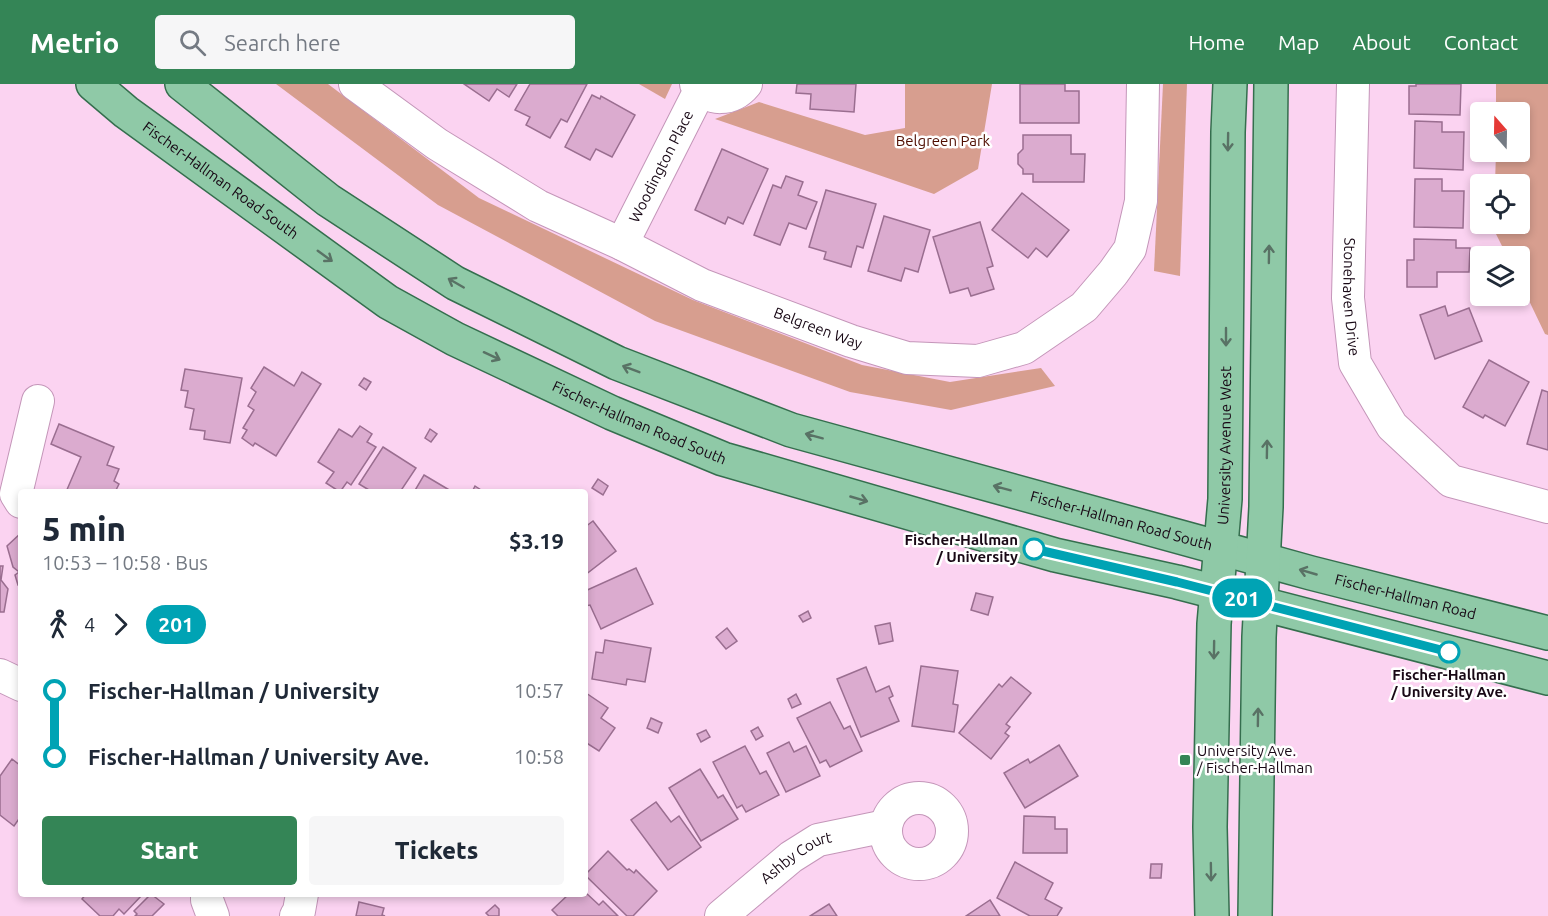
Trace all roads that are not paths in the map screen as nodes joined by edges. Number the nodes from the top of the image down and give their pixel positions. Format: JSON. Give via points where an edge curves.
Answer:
{"nodes":[{"id":1,"x":93,"y":84,"type":"edge"},
{"id":2,"x":182,"y":84,"type":"edge"},
{"id":3,"x":355,"y":84,"type":"edge"},
{"id":4,"x":746,"y":84,"type":"edge"},
{"id":5,"x":1143,"y":84,"type":"edge"},
{"id":6,"x":1230,"y":84,"type":"edge"},
{"id":7,"x":1271,"y":84,"type":"edge"},
{"id":8,"x":1353,"y":84,"type":"edge"},
{"id":9,"x":698,"y":87,"type":"edge"},
{"id":10,"x":622,"y":244,"type":"junction"},
{"id":11,"x":38,"y":401,"type":"dead end"},
{"id":12,"x":18,"y":497,"type":"edge"},
{"id":13,"x":1548,"y":507,"type":"edge"},
{"id":14,"x":1220,"y":548,"type":"junction"},
{"id":15,"x":1264,"y":559,"type":"junction"},
{"id":16,"x":1217,"y":592,"type":"junction"},
{"id":17,"x":1261,"y":603,"type":"junction"},
{"id":18,"x":1548,"y":633,"type":"edge"},
{"id":19,"x":0,"y":675,"type":"edge"},
{"id":20,"x":1548,"y":678,"type":"edge"},
{"id":21,"x":18,"y":684,"type":"edge"},
{"id":22,"x":886,"y":826,"type":"dead end"},
{"id":23,"x":207,"y":897,"type":"edge"},
{"id":24,"x":301,"y":897,"type":"edge"},
{"id":25,"x":213,"y":916,"type":"edge"},
{"id":26,"x":296,"y":916,"type":"edge"},
{"id":27,"x":721,"y":916,"type":"edge"},
{"id":28,"x":1212,"y":916,"type":"edge"},
{"id":29,"x":1255,"y":916,"type":"edge"}],
"edges":[{"from":1,"to":16,"type":"main road","name":"Fischer-Hallman Road South","one_way":true,"via":[[388,302],[455,339],[612,413],[723,459],[796,481],[1055,555]]},
{"from":14,"to":2,"type":"main road","name":"Fischer-Hallman Road South","one_way":true,"via":[[791,430],[617,363],[455,283],[328,200]]},
{"from":3,"to":10,"type":"street","name":"Belgreen Way","via":[[437,144],[538,206]]},
{"from":4,"to":9,"type":"street","name":"Woodington Place","via":[[734,95],[723,98],[710,96]]},
{"from":5,"to":10,"type":"street","name":"Belgreen Way","via":[[1141,201],[1130,249],[1084,307],[1024,348],[978,361],[907,358],[702,285]]},
{"from":6,"to":14,"type":"main road","name":"University Avenue West","one_way":true,"via":[[1225,499]]},
{"from":15,"to":7,"type":"main road","one_way":true},
{"from":8,"to":13,"type":"street","name":"Stonehaven Drive","via":[[1348,298],[1355,363],[1392,426],[1451,481]]},
{"from":9,"to":10,"type":"street","name":"Woodington Place"},
{"from":11,"to":12,"type":"street"},
{"from":14,"to":15,"type":"main road","name":"Fischer-Hallman Road South"},
{"from":14,"to":16,"type":"main road","name":"University Avenue West"},
{"from":15,"to":17,"type":"main road"},
{"from":18,"to":15,"type":"main road","name":"Fischer-Hallman Road","one_way":true},
{"from":16,"to":17,"type":"main road","name":"Fischer-Hallman Road South"},
{"from":16,"to":28,"type":"main road","name":"University Avenue West","one_way":true},
{"from":17,"to":20,"type":"main road"},
{"from":29,"to":17,"type":"main road","one_way":true},
{"from":19,"to":21,"type":"street"},
{"from":22,"to":27,"type":"street","name":"Ashby Court","via":[[818,840],[791,857]]},
{"from":23,"to":25,"type":"street"},
{"from":24,"to":26,"type":"street"}]}
